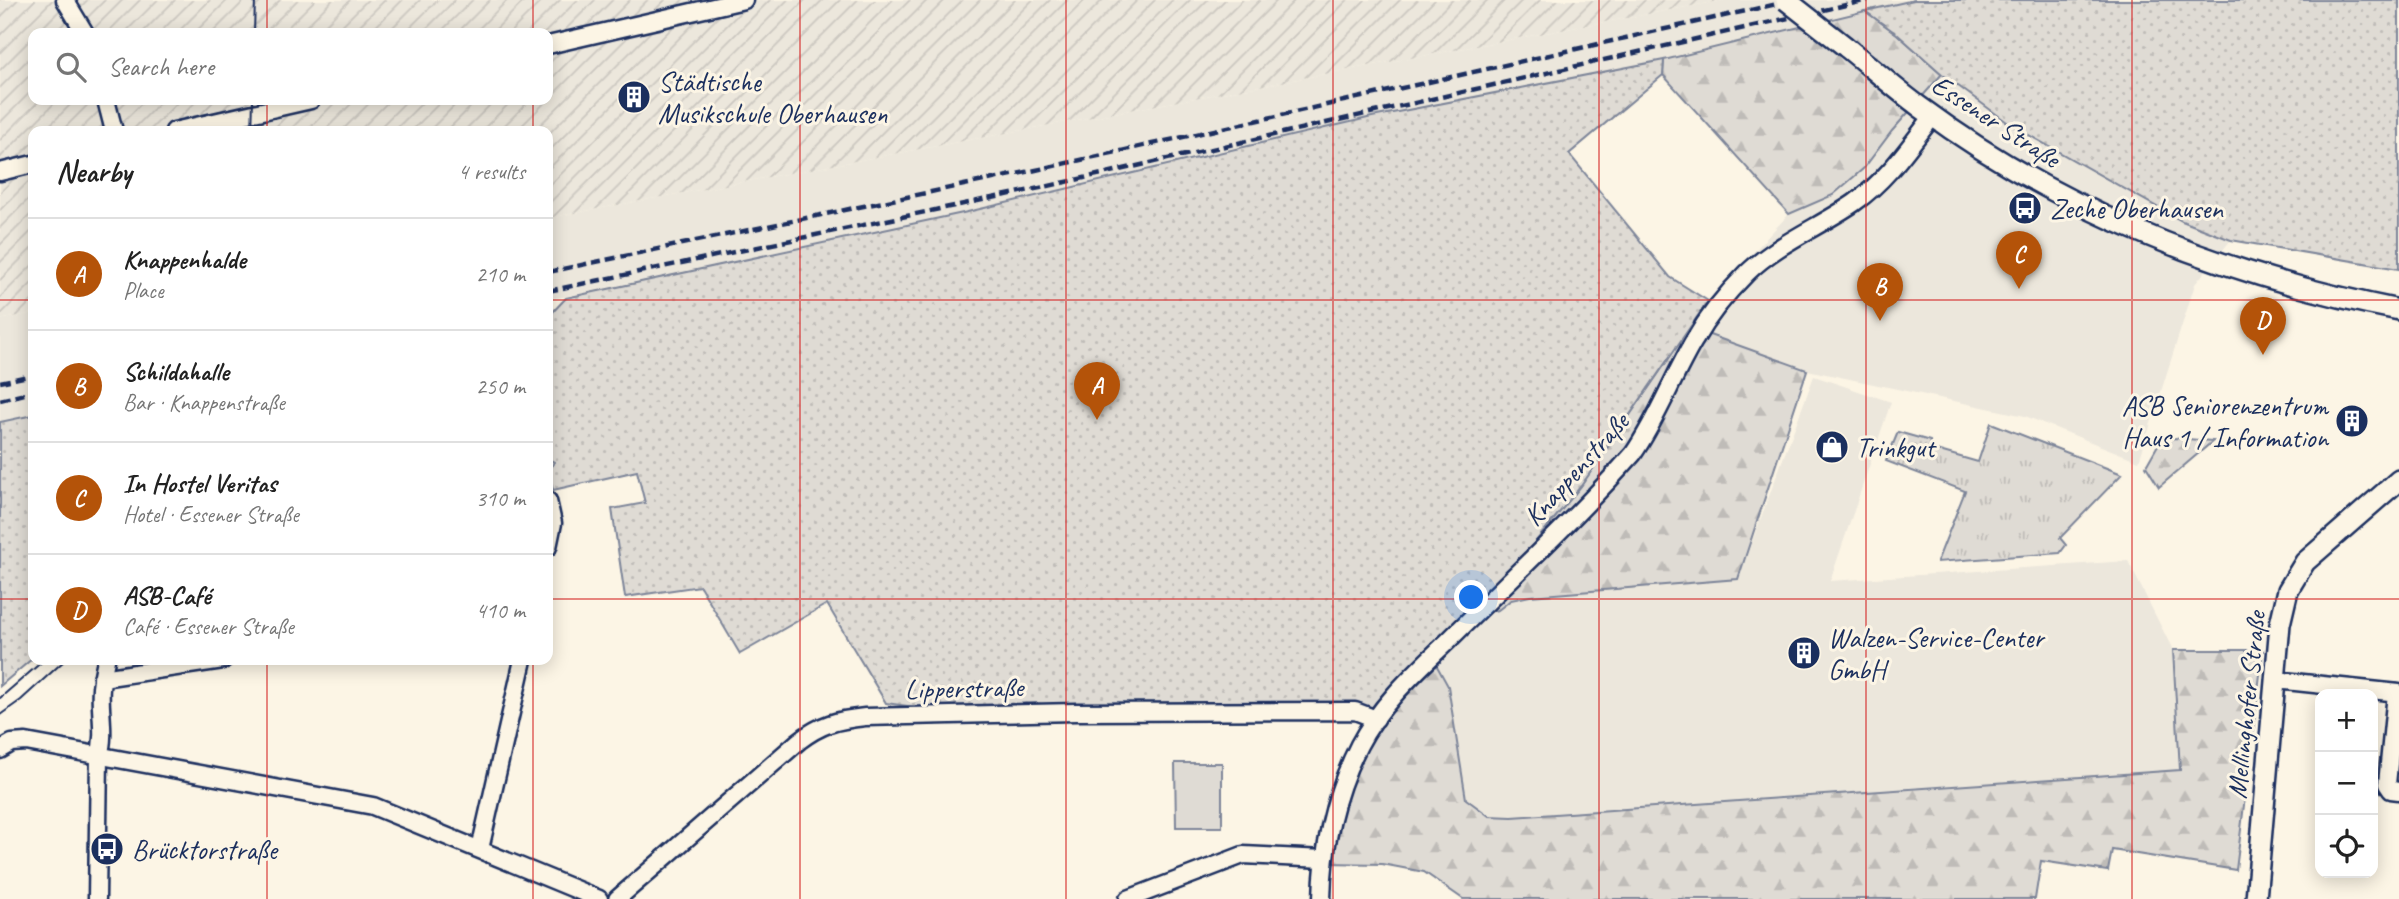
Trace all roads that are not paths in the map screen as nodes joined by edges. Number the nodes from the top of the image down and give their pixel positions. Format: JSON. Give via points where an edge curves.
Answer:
{"nodes":[{"id":1,"x":65,"y":0,"type":"edge"},
{"id":2,"x":744,"y":0,"type":"edge"},
{"id":3,"x":1786,"y":0,"type":"edge"},
{"id":4,"x":82,"y":28,"type":"edge"},
{"id":5,"x":553,"y":44,"type":"edge"},
{"id":6,"x":107,"y":105,"type":"edge"},
{"id":7,"x":289,"y":105,"type":"edge"},
{"id":8,"x":1933,"y":116,"type":"junction"},
{"id":9,"x":113,"y":126,"type":"edge"},
{"id":10,"x":196,"y":126,"type":"edge"},
{"id":11,"x":28,"y":165,"type":"edge"},
{"id":12,"x":0,"y":172,"type":"edge"},
{"id":13,"x":2399,"y":310,"type":"edge"},
{"id":14,"x":2399,"y":480,"type":"edge"},
{"id":15,"x":105,"y":665,"type":"edge"},
{"id":16,"x":189,"y":665,"type":"edge"},
{"id":17,"x":522,"y":665,"type":"edge"},
{"id":18,"x":102,"y":678,"type":"junction"},
{"id":19,"x":2275,"y":680,"type":"junction"},
{"id":20,"x":2398,"y":693,"type":"edge"},
{"id":21,"x":1376,"y":719,"type":"junction"},
{"id":22,"x":0,"y":750,"type":"edge"},
{"id":23,"x":92,"y":755,"type":"junction"},
{"id":24,"x":2399,"y":792,"type":"edge"},
{"id":25,"x":480,"y":849,"type":"junction"},
{"id":26,"x":1324,"y":859,"type":"junction"},
{"id":27,"x":1136,"y":897,"type":"edge"},
{"id":28,"x":97,"y":899,"type":"edge"},
{"id":29,"x":599,"y":899,"type":"edge"},
{"id":30,"x":617,"y":899,"type":"edge"},
{"id":31,"x":1322,"y":899,"type":"edge"},
{"id":32,"x":2256,"y":899,"type":"edge"}],
"edges":[{"from":1,"to":4,"type":"street"},
{"from":2,"to":5,"type":"street"},
{"from":3,"to":8,"type":"main road","name":"Essener Straße","bridge":true},
{"from":6,"to":9,"type":"street"},
{"from":7,"to":10,"type":"street"},
{"from":8,"to":13,"type":"main road","name":"Essener Straße","via":[[2037,182],[2193,255],[2302,289]]},
{"from":8,"to":21,"type":"street","name":"Knappenstraße","via":[[1876,186],[1788,241],[1747,273],[1706,321],[1633,454],[1425,662]]},
{"from":11,"to":12,"type":"street"},
{"from":14,"to":19,"type":"main road","name":"Mellinghofer Straße","via":[[2294,576],[2282,608]]},
{"from":15,"to":18,"type":"street"},
{"from":16,"to":18,"type":"street"},
{"from":17,"to":25,"type":"street"},
{"from":18,"to":23,"type":"street","via":[[102,744]]},
{"from":19,"to":20,"type":"street"},
{"from":19,"to":32,"type":"main road","name":"Mellinghofer Straße"},
{"from":20,"to":24,"type":"street","via":[[2387,784]]},
{"from":21,"to":26,"type":"street","name":"Knappenstraße","via":[[1342,783]]},
{"from":21,"to":30,"type":"street","name":"Lipperstraße","via":[[1355,711],[1076,712],[840,720],[799,741]]},
{"from":22,"to":23,"type":"street","via":[[26,742]]},
{"from":23,"to":25,"type":"street","via":[[373,806]]},
{"from":23,"to":28,"type":"street"},
{"from":25,"to":29,"type":"street"},
{"from":26,"to":27,"type":"street","via":[[1244,855]]},
{"from":26,"to":31,"type":"street","name":"Knappenstraße"}]}
